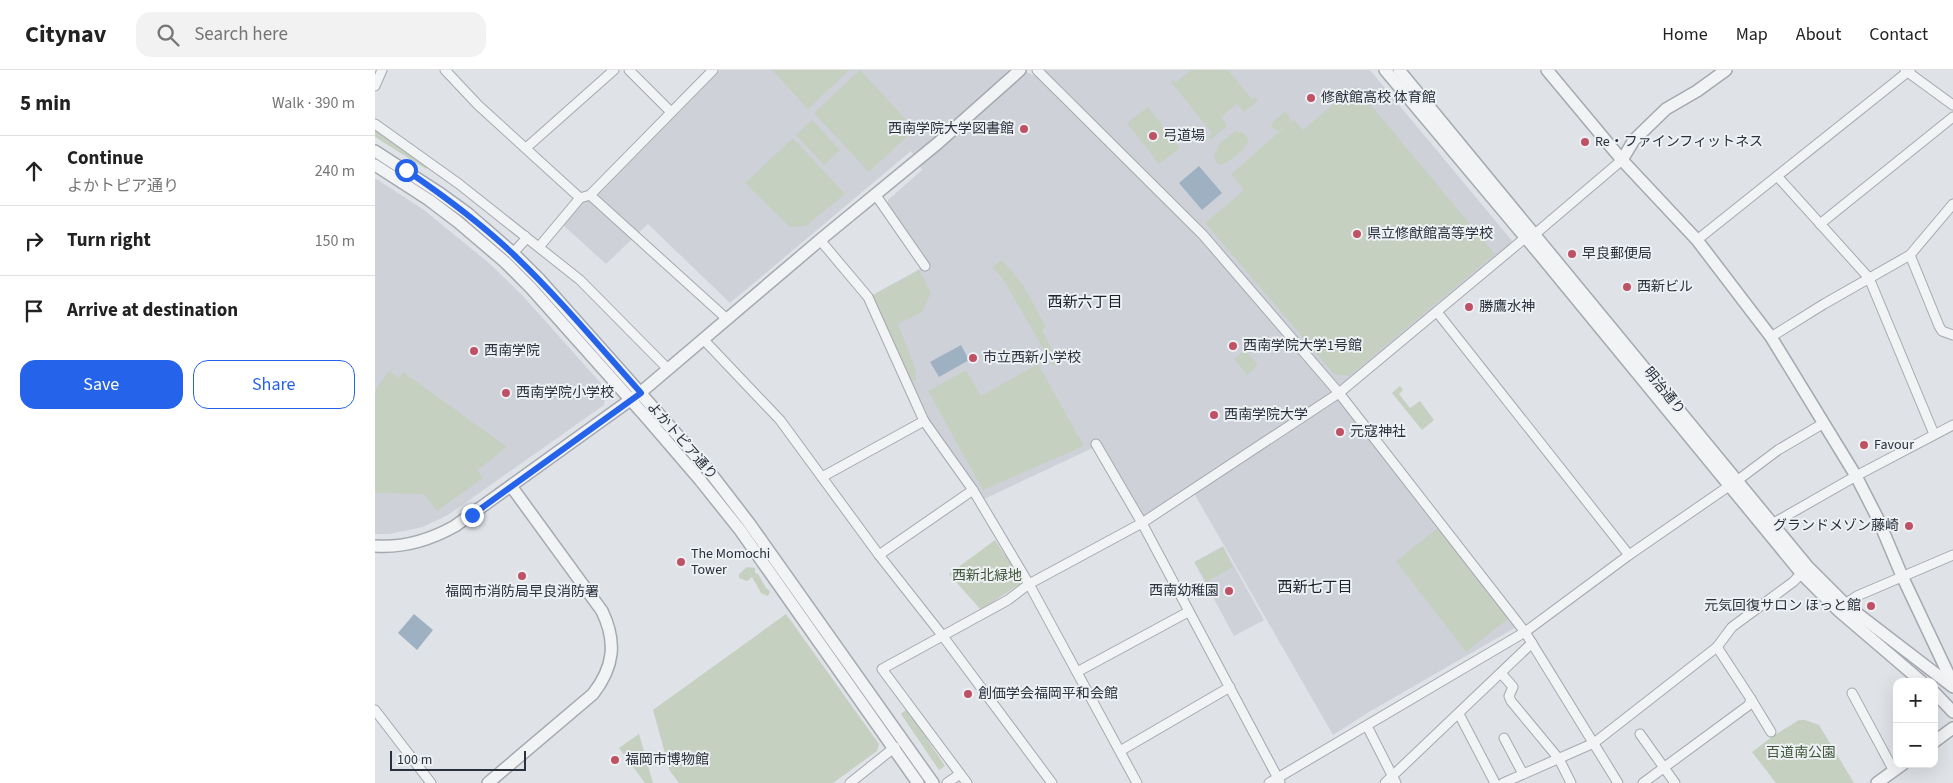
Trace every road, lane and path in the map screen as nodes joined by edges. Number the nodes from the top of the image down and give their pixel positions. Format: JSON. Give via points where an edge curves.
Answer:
{"nodes":[{"id":1,"x":382,"y":70,"type":"edge"},
{"id":2,"x":445,"y":70,"type":"edge"},
{"id":3,"x":614,"y":70,"type":"edge"},
{"id":4,"x":629,"y":70,"type":"edge"},
{"id":5,"x":713,"y":70,"type":"edge"},
{"id":6,"x":1020,"y":70,"type":"edge"},
{"id":7,"x":1037,"y":70,"type":"edge"},
{"id":8,"x":1385,"y":70,"type":"edge"},
{"id":9,"x":1399,"y":70,"type":"edge"},
{"id":10,"x":1547,"y":70,"type":"edge"},
{"id":11,"x":1726,"y":70,"type":"edge"},
{"id":12,"x":1907,"y":71,"type":"edge"},
{"id":13,"x":375,"y":86,"type":"edge"},
{"id":14,"x":1953,"y":105,"type":"edge"},
{"id":15,"x":671,"y":112,"type":"junction"},
{"id":16,"x":1953,"y":117,"type":"edge"},
{"id":17,"x":375,"y":124,"type":"edge"},
{"id":18,"x":526,"y":148,"type":"junction"},
{"id":19,"x":375,"y":151,"type":"edge"},
{"id":20,"x":1622,"y":160,"type":"junction"},
{"id":21,"x":375,"y":165,"type":"edge"},
{"id":22,"x":1777,"y":176,"type":"junction"},
{"id":23,"x":875,"y":194,"type":"junction"},
{"id":24,"x":590,"y":195,"type":"junction"},
{"id":25,"x":580,"y":198,"type":"junction"},
{"id":26,"x":1953,"y":204,"type":"edge"},
{"id":27,"x":1820,"y":224,"type":"junction"},
{"id":28,"x":525,"y":236,"type":"junction"},
{"id":29,"x":1530,"y":236,"type":"junction"},
{"id":30,"x":820,"y":240,"type":"junction"},
{"id":31,"x":1697,"y":240,"type":"junction"},
{"id":32,"x":539,"y":247,"type":"junction"},
{"id":33,"x":513,"y":254,"type":"junction"},
{"id":34,"x":1910,"y":255,"type":"junction"},
{"id":35,"x":925,"y":266,"type":"dead end"},
{"id":36,"x":1869,"y":278,"type":"junction"},
{"id":37,"x":1437,"y":312,"type":"junction"},
{"id":38,"x":727,"y":319,"type":"junction"},
{"id":39,"x":1953,"y":335,"type":"edge"},
{"id":40,"x":1771,"y":337,"type":"junction"},
{"id":41,"x":703,"y":339,"type":"junction"},
{"id":42,"x":668,"y":369,"type":"junction"},
{"id":43,"x":641,"y":393,"type":"junction"},
{"id":44,"x":1339,"y":393,"type":"junction"},
{"id":45,"x":631,"y":400,"type":"junction"},
{"id":46,"x":924,"y":420,"type":"junction"},
{"id":47,"x":1824,"y":423,"type":"junction"},
{"id":48,"x":1953,"y":425,"type":"edge"},
{"id":49,"x":1934,"y":434,"type":"junction"},
{"id":50,"x":1096,"y":444,"type":"dead end"},
{"id":51,"x":1856,"y":476,"type":"junction"},
{"id":52,"x":822,"y":477,"type":"junction"},
{"id":53,"x":1733,"y":483,"type":"junction"},
{"id":54,"x":511,"y":486,"type":"junction"},
{"id":55,"x":973,"y":490,"type":"junction"},
{"id":56,"x":1142,"y":523,"type":"junction"},
{"id":57,"x":1772,"y":524,"type":"junction"},
{"id":58,"x":375,"y":546,"type":"edge"},
{"id":59,"x":879,"y":555,"type":"junction"},
{"id":60,"x":1629,"y":555,"type":"junction"},
{"id":61,"x":1953,"y":555,"type":"edge"},
{"id":62,"x":1805,"y":571,"type":"junction"},
{"id":63,"x":1902,"y":576,"type":"junction"},
{"id":64,"x":1029,"y":584,"type":"junction"},
{"id":65,"x":1845,"y":604,"type":"junction"},
{"id":66,"x":1188,"y":612,"type":"junction"},
{"id":67,"x":1525,"y":632,"type":"junction"},
{"id":68,"x":942,"y":634,"type":"junction"},
{"id":69,"x":1532,"y":643,"type":"junction"},
{"id":70,"x":1717,"y":646,"type":"junction"},
{"id":71,"x":1077,"y":672,"type":"junction"},
{"id":72,"x":1501,"y":673,"type":"junction"},
{"id":73,"x":1917,"y":678,"type":"edge"},
{"id":74,"x":1953,"y":686,"type":"edge"},
{"id":75,"x":1230,"y":687,"type":"junction"},
{"id":76,"x":1852,"y":693,"type":"dead end"},
{"id":77,"x":1938,"y":696,"type":"edge"},
{"id":78,"x":1751,"y":699,"type":"junction"},
{"id":79,"x":375,"y":710,"type":"edge"},
{"id":80,"x":1953,"y":712,"type":"edge"},
{"id":81,"x":1459,"y":714,"type":"junction"},
{"id":82,"x":1367,"y":726,"type":"junction"},
{"id":83,"x":1953,"y":728,"type":"edge"},
{"id":84,"x":1771,"y":732,"type":"dead end"},
{"id":85,"x":1640,"y":734,"type":"dead end"},
{"id":86,"x":1504,"y":738,"type":"dead end"},
{"id":87,"x":1938,"y":739,"type":"edge"},
{"id":88,"x":1594,"y":743,"type":"junction"},
{"id":89,"x":895,"y":747,"type":"junction"},
{"id":90,"x":1120,"y":751,"type":"junction"},
{"id":91,"x":1893,"y":758,"type":"edge"},
{"id":92,"x":1559,"y":759,"type":"junction"},
{"id":93,"x":1664,"y":768,"type":"junction"},
{"id":94,"x":1898,"y":768,"type":"edge"},
{"id":95,"x":960,"y":774,"type":"junction"},
{"id":96,"x":1523,"y":774,"type":"junction"},
{"id":97,"x":1279,"y":780,"type":"edge"},
{"id":98,"x":1391,"y":781,"type":"edge"},
{"id":99,"x":431,"y":783,"type":"edge"},
{"id":100,"x":489,"y":783,"type":"edge"},
{"id":101,"x":850,"y":783,"type":"edge"},
{"id":102,"x":918,"y":783,"type":"edge"},
{"id":103,"x":933,"y":783,"type":"edge"},
{"id":104,"x":947,"y":783,"type":"edge"},
{"id":105,"x":967,"y":783,"type":"edge"},
{"id":106,"x":1052,"y":783,"type":"edge"},
{"id":107,"x":1137,"y":783,"type":"edge"},
{"id":108,"x":1269,"y":783,"type":"edge"},
{"id":109,"x":1495,"y":783,"type":"edge"},
{"id":110,"x":1503,"y":783,"type":"edge"},
{"id":111,"x":1571,"y":783,"type":"edge"},
{"id":112,"x":1618,"y":783,"type":"edge"},
{"id":113,"x":1643,"y":783,"type":"edge"},
{"id":114,"x":1675,"y":783,"type":"edge"},
{"id":115,"x":1877,"y":783,"type":"edge"}],
"edges":[{"from":1,"to":13,"type":"street"},
{"from":2,"to":18,"type":"street"},
{"from":3,"to":18,"type":"street"},
{"from":4,"to":15,"type":"street"},
{"from":5,"to":15,"type":"street"},
{"from":6,"to":23,"type":"street"},
{"from":7,"to":44,"type":"street","via":[[1203,234]]},
{"from":8,"to":29,"type":"street","name":"明治通り"},
{"from":9,"to":29,"type":"street","name":"明治通り"},
{"from":10,"to":20,"type":"street"},
{"from":11,"to":20,"type":"street","via":[[1666,108],[1634,140]]},
{"from":12,"to":14,"type":"street"},
{"from":12,"to":22,"type":"street"},
{"from":15,"to":24,"type":"street"},
{"from":16,"to":27,"type":"street"},
{"from":17,"to":28,"type":"street"},
{"from":18,"to":25,"type":"street"},
{"from":19,"to":33,"type":"street","name":"よかトピア通り","via":[[467,213]]},
{"from":20,"to":29,"type":"street"},
{"from":20,"to":31,"type":"street"},
{"from":21,"to":45,"type":"street","name":"よかトピア通り","via":[[429,200],[481,240],[531,288]]},
{"from":22,"to":27,"type":"street"},
{"from":22,"to":31,"type":"street"},
{"from":23,"to":30,"type":"street"},
{"from":23,"to":35,"type":"street"},
{"from":24,"to":25,"type":"street"},
{"from":24,"to":38,"type":"street"},
{"from":25,"to":32,"type":"street"},
{"from":26,"to":34,"type":"street"},
{"from":27,"to":36,"type":"street"},
{"from":28,"to":32,"type":"street"},
{"from":28,"to":33,"type":"street"},
{"from":29,"to":37,"type":"street"},
{"from":29,"to":53,"type":"street","name":"明治通り"},
{"from":30,"to":38,"type":"street"},
{"from":30,"to":46,"type":"street","via":[[868,297]]},
{"from":31,"to":40,"type":"street"},
{"from":32,"to":42,"type":"street","via":[[580,280]]},
{"from":33,"to":43,"type":"street","name":"よかトピア通り"},
{"from":34,"to":36,"type":"street"},
{"from":34,"to":39,"type":"street","via":[[1939,326],[1942,331]]},
{"from":36,"to":40,"type":"street"},
{"from":36,"to":49,"type":"street"},
{"from":37,"to":44,"type":"street"},
{"from":37,"to":60,"type":"street"},
{"from":38,"to":41,"type":"street"},
{"from":40,"to":47,"type":"street"},
{"from":41,"to":42,"type":"street"},
{"from":41,"to":52,"type":"street","via":[[780,420]]},
{"from":42,"to":43,"type":"street"},
{"from":43,"to":45,"type":"street"},
{"from":43,"to":103,"type":"street","name":"よかトピア通り","via":[[749,523]]},
{"from":44,"to":56,"type":"street"},
{"from":44,"to":67,"type":"street"},
{"from":45,"to":54,"type":"street"},
{"from":45,"to":89,"type":"street","name":"よかトピア通り","via":[[740,530]]},
{"from":46,"to":52,"type":"street"},
{"from":46,"to":55,"type":"street"},
{"from":47,"to":51,"type":"street"},
{"from":47,"to":53,"type":"street","via":[[1778,450]]},
{"from":48,"to":49,"type":"street"},
{"from":49,"to":51,"type":"street"},
{"from":50,"to":56,"type":"street"},
{"from":51,"to":57,"type":"street"},
{"from":51,"to":63,"type":"street"},
{"from":52,"to":59,"type":"street"},
{"from":53,"to":57,"type":"street","name":"明治通り"},
{"from":53,"to":60,"type":"street"},
{"from":53,"to":62,"type":"street","name":"明治通り"},
{"from":54,"to":58,"type":"street","via":[[461,523],[438,535],[409,544]]},
{"from":54,"to":100,"type":"street","via":[[602,611],[611,633],[611,656],[603,679],[593,694]]},
{"from":55,"to":59,"type":"street"},
{"from":55,"to":64,"type":"street"},
{"from":56,"to":64,"type":"street"},
{"from":56,"to":66,"type":"street"},
{"from":57,"to":62,"type":"street","name":"明治通り"},
{"from":59,"to":68,"type":"street"},
{"from":60,"to":67,"type":"street"},
{"from":61,"to":63,"type":"street"},
{"from":62,"to":65,"type":"street","name":"明治通り"},
{"from":62,"to":70,"type":"street","via":[[1732,627]]},
{"from":62,"to":73,"type":"street","name":"明治通り","via":[[1839,611]]},
{"from":63,"to":65,"type":"street"},
{"from":63,"to":74,"type":"street"},
{"from":64,"to":68,"type":"street","via":[[1008,600]]},
{"from":64,"to":71,"type":"street"},
{"from":65,"to":74,"type":"street","name":"明治通り"},
{"from":66,"to":71,"type":"street"},
{"from":66,"to":75,"type":"street"},
{"from":67,"to":69,"type":"street"},
{"from":67,"to":82,"type":"street"},
{"from":68,"to":95,"type":"street","via":[[882,669]]},
{"from":68,"to":106,"type":"street"},
{"from":69,"to":72,"type":"street"},
{"from":69,"to":88,"type":"street"},
{"from":70,"to":78,"type":"street"},
{"from":70,"to":88,"type":"street"},
{"from":71,"to":90,"type":"street"},
{"from":72,"to":81,"type":"street"},
{"from":72,"to":92,"type":"street","via":[[1513,687],[1509,696],[1511,701]]},
{"from":75,"to":90,"type":"street"},
{"from":75,"to":97,"type":"street"},
{"from":76,"to":91,"type":"street"},
{"from":77,"to":80,"type":"street"},
{"from":78,"to":84,"type":"street"},
{"from":78,"to":93,"type":"street","via":[[1749,705]]},
{"from":79,"to":99,"type":"street"},
{"from":81,"to":98,"type":"street"},
{"from":81,"to":109,"type":"street"},
{"from":82,"to":97,"type":"street"},
{"from":82,"to":98,"type":"street"},
{"from":83,"to":87,"type":"street"},
{"from":85,"to":93,"type":"street"},
{"from":86,"to":96,"type":"street"},
{"from":88,"to":92,"type":"street"},
{"from":88,"to":112,"type":"street"},
{"from":89,"to":101,"type":"street"},
{"from":89,"to":102,"type":"street","name":"よかトピア通り"},
{"from":90,"to":107,"type":"street"},
{"from":92,"to":96,"type":"street"},
{"from":92,"to":111,"type":"street"},
{"from":93,"to":113,"type":"street"},
{"from":93,"to":114,"type":"street"},
{"from":94,"to":115,"type":"street"},
{"from":95,"to":104,"type":"street"},
{"from":95,"to":105,"type":"street"},
{"from":96,"to":110,"type":"street"},
{"from":97,"to":108,"type":"street"}]}
